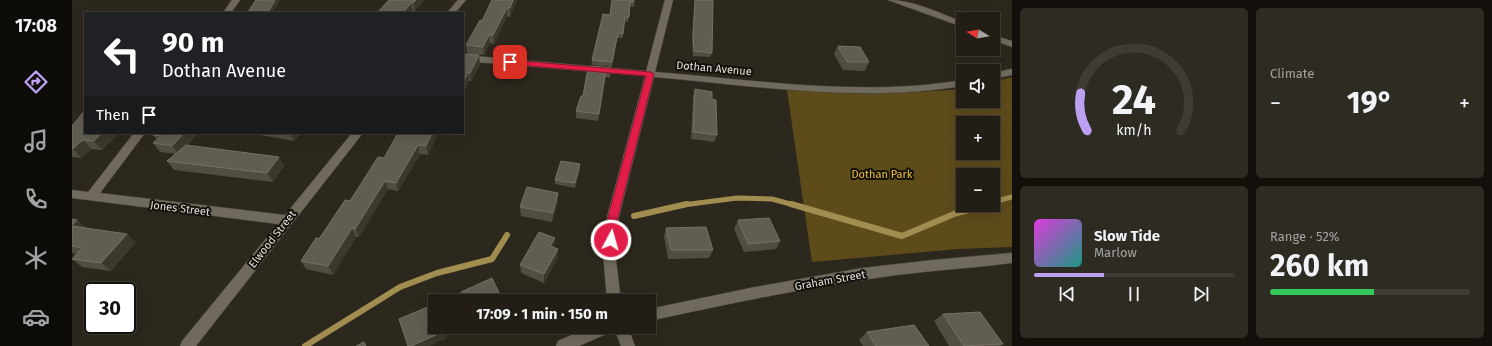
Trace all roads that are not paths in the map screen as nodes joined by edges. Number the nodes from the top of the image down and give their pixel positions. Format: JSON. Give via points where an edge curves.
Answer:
{"nodes":[{"id":1,"x":236,"y":0,"type":"edge"},
{"id":2,"x":462,"y":0,"type":"edge"},
{"id":3,"x":669,"y":0,"type":"edge"},
{"id":4,"x":892,"y":0,"type":"edge"},
{"id":5,"x":228,"y":12,"type":"edge"},
{"id":6,"x":452,"y":12,"type":"edge"},
{"id":7,"x":956,"y":22,"type":"edge"},
{"id":8,"x":1000,"y":40,"type":"edge"},
{"id":9,"x":1012,"y":44,"type":"edge"},
{"id":10,"x":464,"y":58,"type":"edge"},
{"id":11,"x":1012,"y":72,"type":"edge"},
{"id":12,"x":651,"y":74,"type":"junction"},
{"id":13,"x":1000,"y":75,"type":"edge"},
{"id":14,"x":956,"y":84,"type":"edge"},
{"id":15,"x":139,"y":134,"type":"edge"},
{"id":16,"x":357,"y":134,"type":"edge"},
{"id":17,"x":72,"y":194,"type":"edge"},
{"id":18,"x":90,"y":196,"type":"junction"},
{"id":19,"x":288,"y":220,"type":"junction"},
{"id":20,"x":1012,"y":258,"type":"edge"},
{"id":21,"x":613,"y":294,"type":"edge"},
{"id":22,"x":656,"y":313,"type":"edge"},
{"id":23,"x":590,"y":334,"type":"edge"},
{"id":24,"x":624,"y":334,"type":"edge"},
{"id":25,"x":187,"y":346,"type":"edge"},
{"id":26,"x":563,"y":346,"type":"edge"},
{"id":27,"x":628,"y":346,"type":"edge"}],
"edges":[{"from":1,"to":5,"type":"street"},
{"from":2,"to":6,"type":"street"},
{"from":3,"to":12,"type":"street"},
{"from":4,"to":7,"type":"street"},
{"from":8,"to":9,"type":"street"},
{"from":10,"to":12,"type":"street","name":"Dothan Avenue"},
{"from":11,"to":13,"type":"street"},
{"from":12,"to":14,"type":"street","name":"Dothan Avenue","via":[[871,91],[912,90]]},
{"from":12,"to":21,"type":"street","via":[[613,217],[609,252]]},
{"from":15,"to":18,"type":"street"},
{"from":16,"to":19,"type":"street","name":"Elwood Street"},
{"from":17,"to":18,"type":"street","name":"Jones Street"},
{"from":18,"to":19,"type":"street","name":"Jones Street"},
{"from":19,"to":25,"type":"street","name":"Elwood Street"},
{"from":20,"to":22,"type":"street","name":"Graham Street","via":[[867,274],[727,298]]},
{"from":23,"to":26,"type":"street"},
{"from":24,"to":27,"type":"street"}]}
